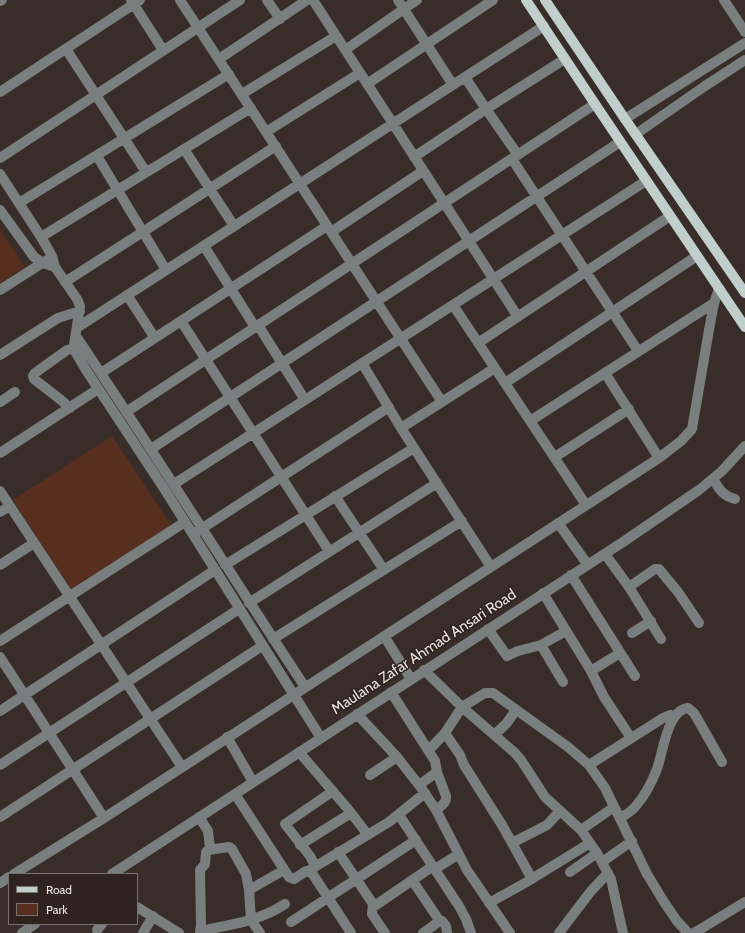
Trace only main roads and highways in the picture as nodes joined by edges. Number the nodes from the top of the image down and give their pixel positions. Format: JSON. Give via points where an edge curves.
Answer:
{"nodes":[{"id":1,"x":526,"y":0,"type":"edge"},
{"id":2,"x":546,"y":0,"type":"edge"},
{"id":3,"x":745,"y":293,"type":"edge"},
{"id":4,"x":745,"y":327,"type":"edge"}],
"edges":[{"from":1,"to":4,"type":"main road"},
{"from":2,"to":3,"type":"main road"}]}
